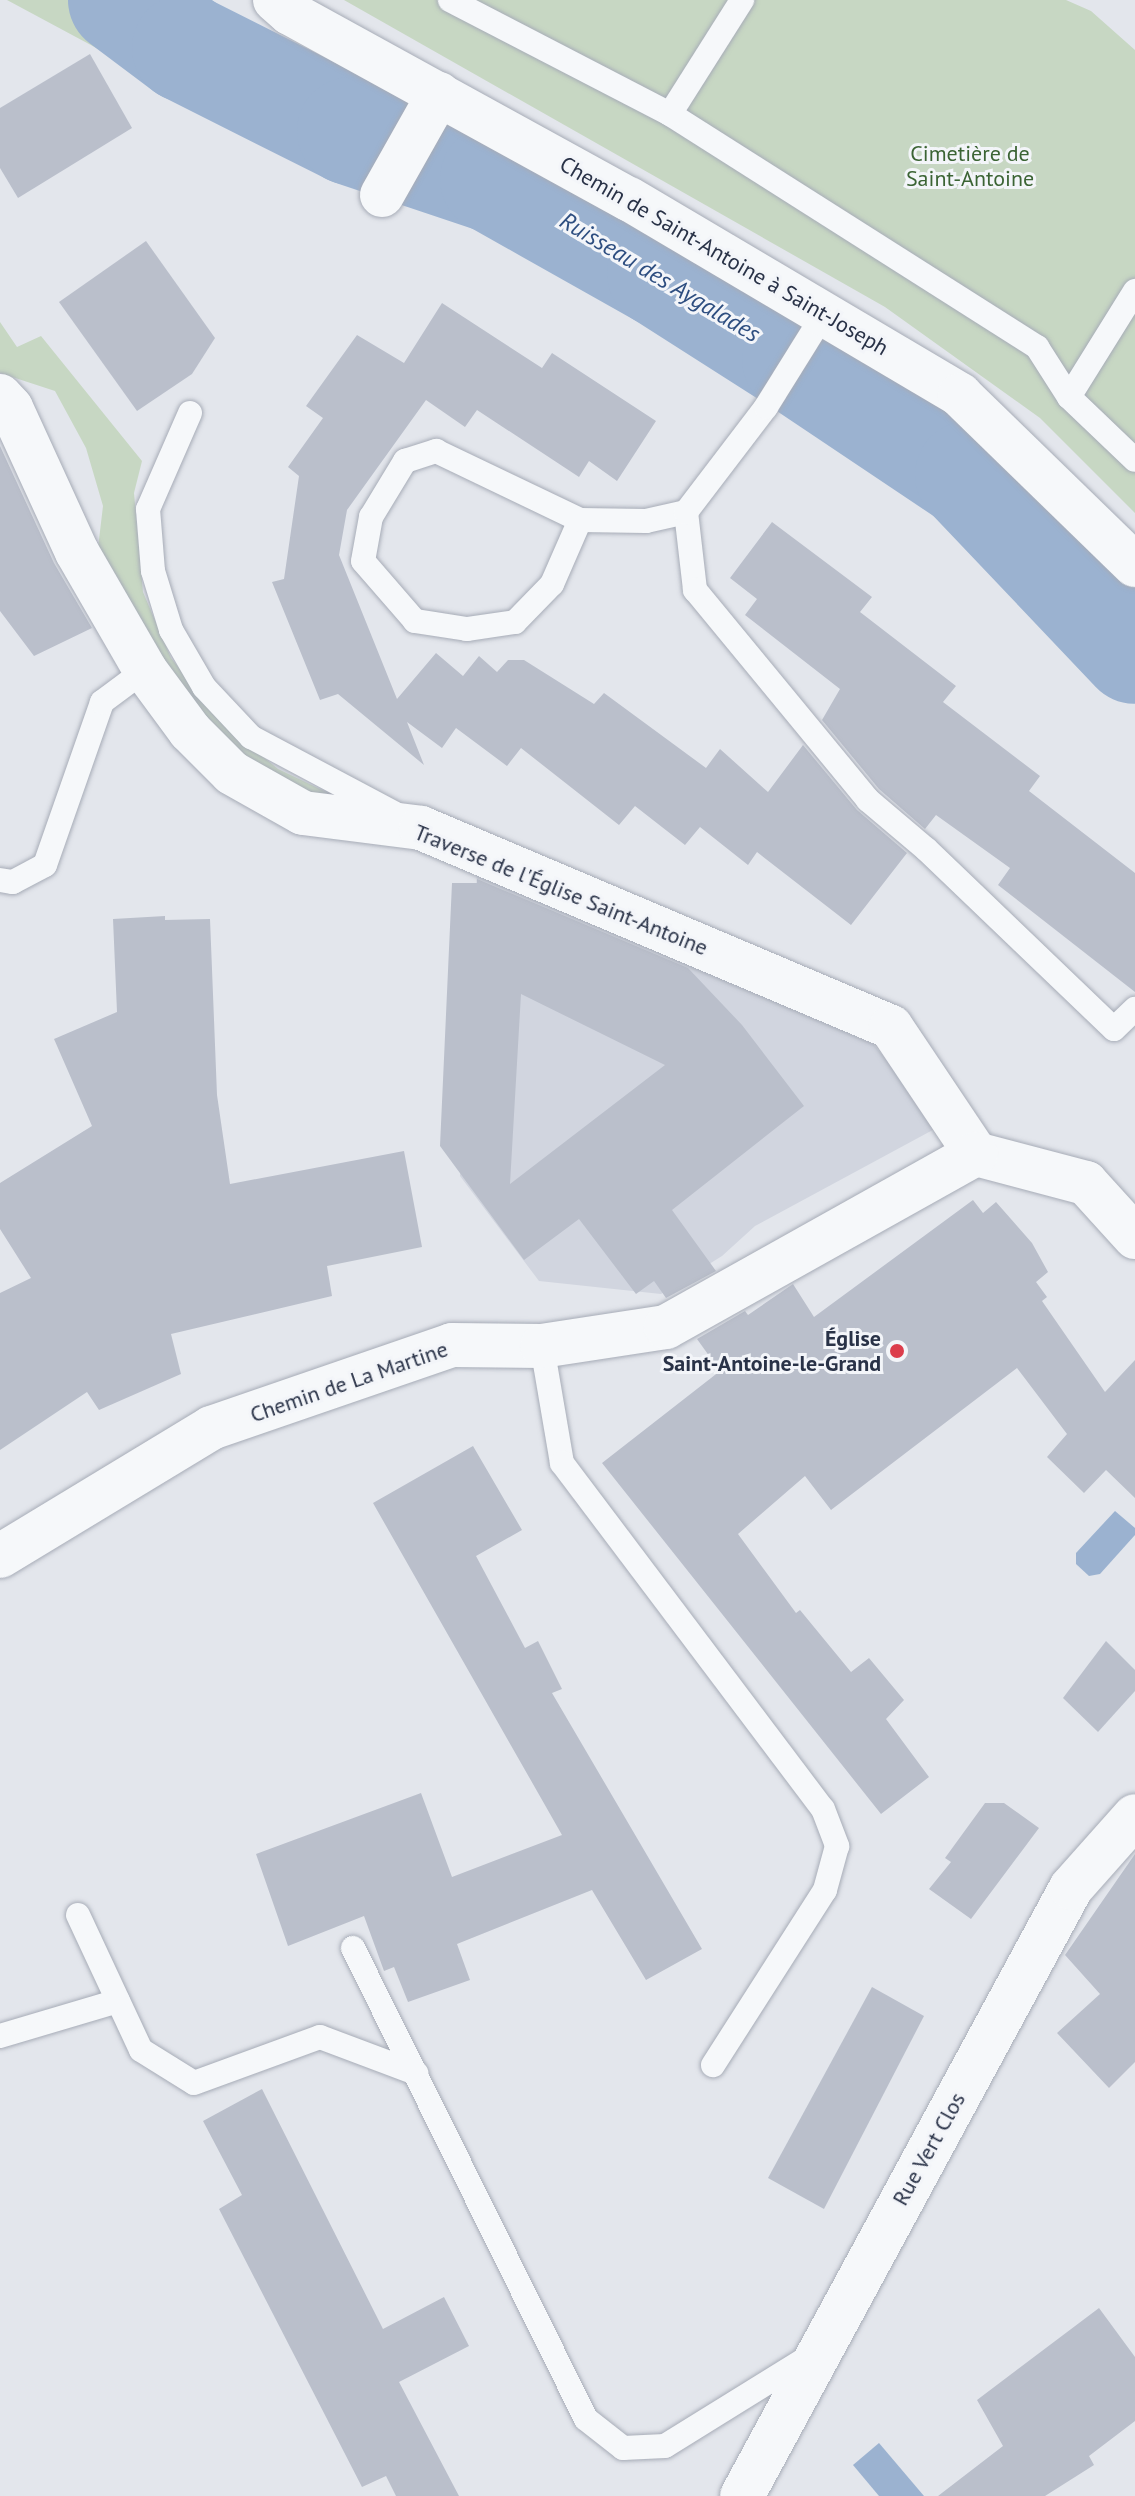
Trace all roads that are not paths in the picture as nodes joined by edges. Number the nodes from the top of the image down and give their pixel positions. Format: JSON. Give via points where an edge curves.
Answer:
{"nodes":[{"id":1,"x":275,"y":0,"type":"edge"},
{"id":2,"x":450,"y":0,"type":"edge"},
{"id":3,"x":742,"y":0,"type":"edge"},
{"id":4,"x":439,"y":94,"type":"junction"},
{"id":5,"x":670,"y":114,"type":"junction"},
{"id":6,"x":382,"y":195,"type":"dead end"},
{"id":7,"x":1135,"y":291,"type":"edge"},
{"id":8,"x":817,"y":326,"type":"junction"},
{"id":9,"x":0,"y":396,"type":"edge"},
{"id":10,"x":1069,"y":397,"type":"junction"},
{"id":11,"x":190,"y":413,"type":"dead end"},
{"id":12,"x":1135,"y":460,"type":"edge"},
{"id":13,"x":686,"y":512,"type":"junction"},
{"id":14,"x":580,"y":520,"type":"junction"},
{"id":15,"x":1135,"y":565,"type":"edge"},
{"id":16,"x":145,"y":670,"type":"junction"},
{"id":17,"x":421,"y":828,"type":"junction"},
{"id":18,"x":0,"y":880,"type":"edge"},
{"id":19,"x":1135,"y":1009,"type":"edge"},
{"id":20,"x":976,"y":1154,"type":"junction"},
{"id":21,"x":1135,"y":1237,"type":"edge"},
{"id":22,"x":542,"y":1346,"type":"junction"},
{"id":23,"x":0,"y":1556,"type":"edge"},
{"id":24,"x":1135,"y":1816,"type":"edge"},
{"id":25,"x":78,"y":1915,"type":"dead end"},
{"id":26,"x":353,"y":1948,"type":"dead end"},
{"id":27,"x":118,"y":2001,"type":"junction"},
{"id":28,"x":0,"y":2036,"type":"edge"},
{"id":29,"x":713,"y":2065,"type":"dead end"},
{"id":30,"x":416,"y":2073,"type":"junction"},
{"id":31,"x":821,"y":2349,"type":"junction"},
{"id":32,"x":742,"y":2496,"type":"edge"}],
"edges":[{"from":1,"to":4,"type":"street","name":"Chemin de Saint-Antoine à Saint-Joseph"},
{"from":2,"to":5,"type":"lane"},
{"from":3,"to":5,"type":"lane"},
{"from":4,"to":6,"type":"street"},
{"from":4,"to":8,"type":"street","name":"Chemin de Saint-Antoine à Saint-Joseph"},
{"from":5,"to":10,"type":"lane","via":[[1037,347]]},
{"from":7,"to":10,"type":"lane"},
{"from":8,"to":13,"type":"lane","via":[[766,407]]},
{"from":8,"to":15,"type":"street","name":"Chemin de Saint-Antoine à Saint-Joseph","via":[[960,395]]},
{"from":9,"to":16,"type":"street","name":"Traverse de l'Église Saint-Antoine","via":[[11,408],[77,552]]},
{"from":10,"to":12,"type":"lane"},
{"from":11,"to":17,"type":"lane","via":[[148,509],[153,571],[171,630],[204,687],[251,737]]},
{"from":13,"to":14,"type":"lane","via":[[646,521]]},
{"from":13,"to":19,"type":"lane","via":[[695,590],[868,800],[1114,1029]]},
{"from":14,"to":14,"type":"lane","via":[[436,451],[405,461],[371,517],[363,561],[415,621],[467,629],[515,622],[552,584]]},
{"from":16,"to":17,"type":"street","name":"Traverse de l'Église Saint-Antoine","via":[[190,731],[232,773],[291,806],[354,822]]},
{"from":16,"to":18,"type":"lane","via":[[102,702],[45,865],[13,882]]},
{"from":17,"to":20,"type":"street","name":"Traverse de l'Église Saint-Antoine","via":[[891,1027]]},
{"from":20,"to":21,"type":"street","via":[[1086,1183]]},
{"from":20,"to":22,"type":"street","name":"Chemin de La Martine","via":[[666,1327]]},
{"from":22,"to":23,"type":"street","name":"Chemin de La Martine","via":[[452,1345],[211,1428]]},
{"from":22,"to":29,"type":"lane","via":[[562,1463],[823,1809],[837,1846],[825,1890]]},
{"from":24,"to":31,"type":"street","name":"Rue Vert Clos","via":[[1071,1888]]},
{"from":25,"to":27,"type":"lane"},
{"from":26,"to":30,"type":"lane"},
{"from":27,"to":28,"type":"lane"},
{"from":27,"to":30,"type":"lane","via":[[141,2050],[194,2083],[320,2037]]},
{"from":30,"to":31,"type":"lane","via":[[586,2419],[623,2448],[665,2446]]},
{"from":31,"to":32,"type":"street","name":"Rue Vert Clos"}]}
